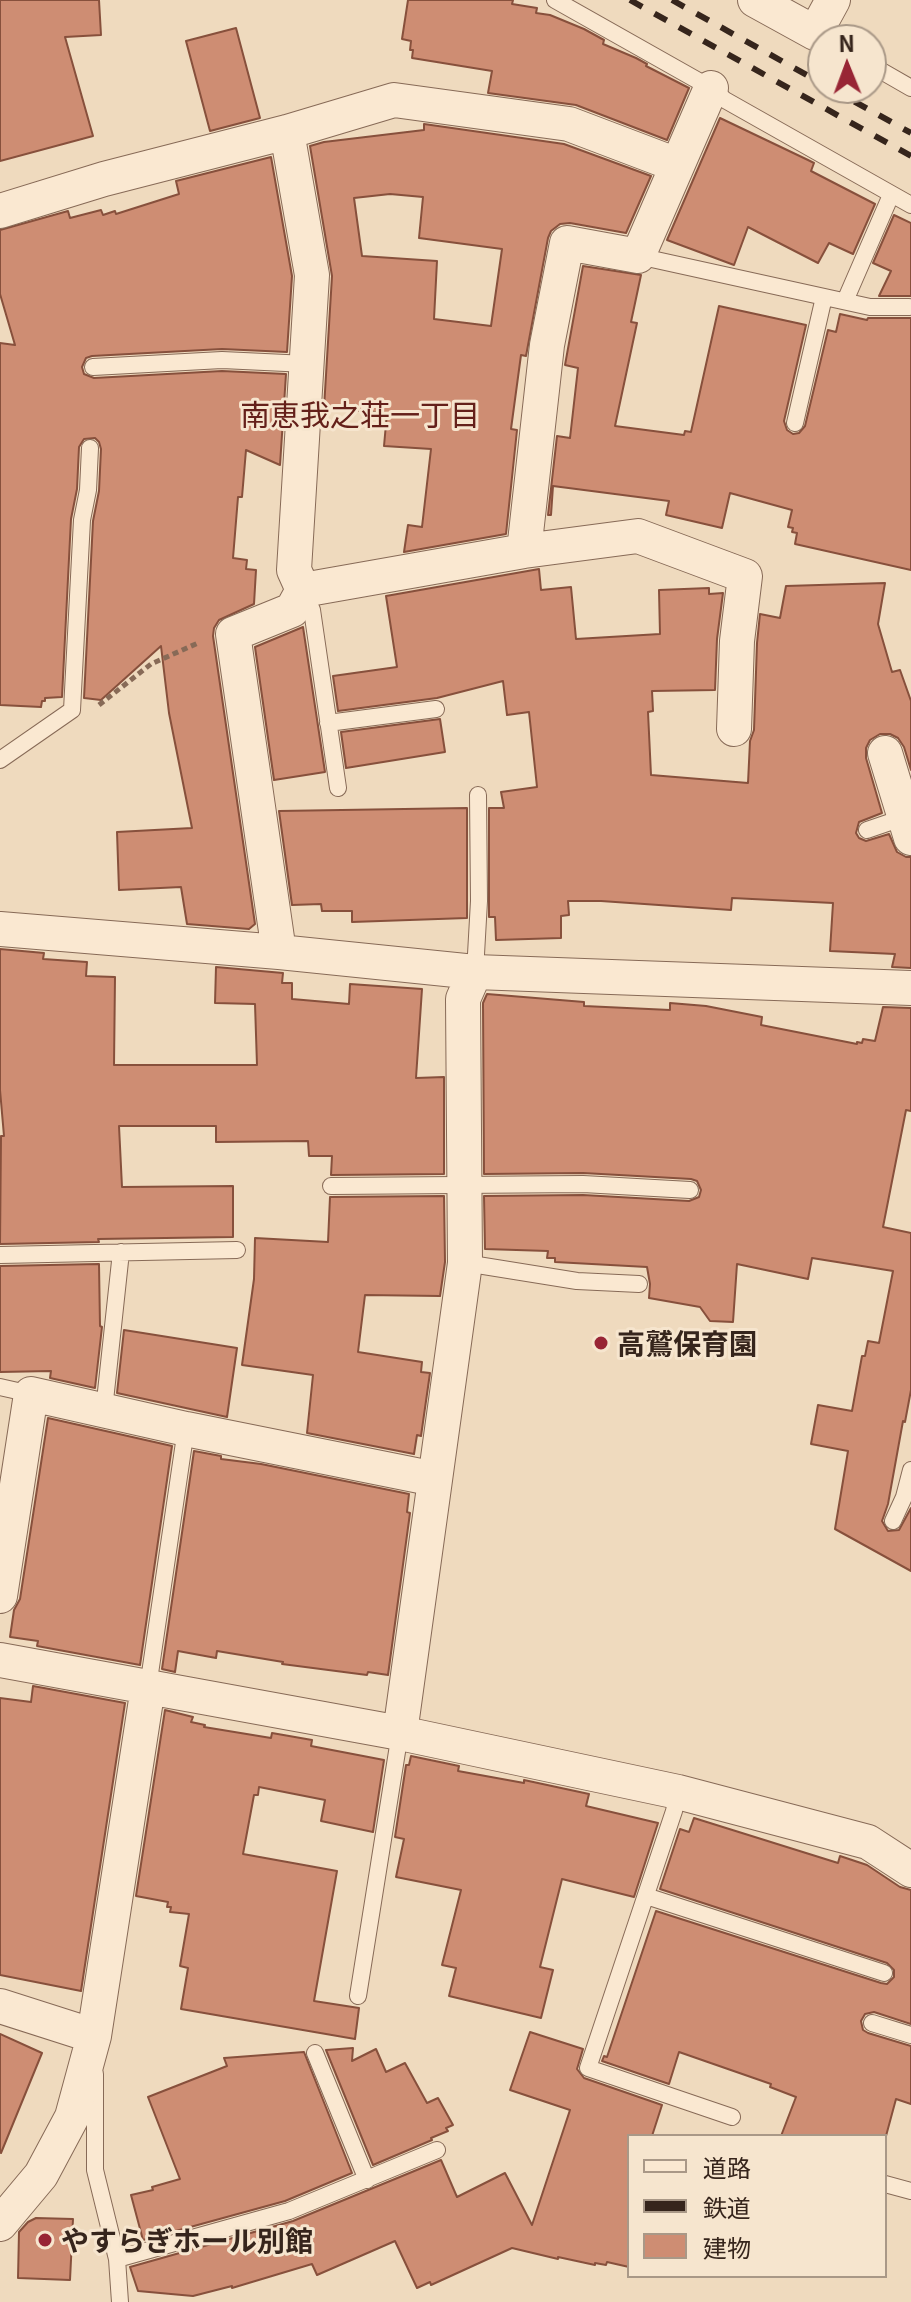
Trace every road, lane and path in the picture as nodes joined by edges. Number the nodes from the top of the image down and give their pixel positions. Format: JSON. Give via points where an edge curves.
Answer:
{"nodes":[{"id":1,"x":555,"y":0,"type":"edge"},
{"id":2,"x":755,"y":0,"type":"edge"},
{"id":3,"x":833,"y":0,"type":"edge"},
{"id":4,"x":825,"y":24,"type":"edge"},
{"id":5,"x":807,"y":28,"type":"edge"},
{"id":6,"x":887,"y":74,"type":"edge"},
{"id":7,"x":711,"y":88,"type":"junction"},
{"id":8,"x":911,"y":88,"type":"edge"},
{"id":9,"x":287,"y":132,"type":"junction"},
{"id":10,"x":677,"y":165,"type":"junction"},
{"id":11,"x":891,"y":195,"type":"junction"},
{"id":12,"x":911,"y":205,"type":"edge"},
{"id":13,"x":0,"y":211,"type":"edge"},
{"id":14,"x":638,"y":256,"type":"junction"},
{"id":15,"x":824,"y":297,"type":"junction"},
{"id":16,"x":845,"y":301,"type":"junction"},
{"id":17,"x":909,"y":307,"type":"edge"},
{"id":18,"x":307,"y":364,"type":"junction"},
{"id":19,"x":93,"y":367,"type":"dead end"},
{"id":20,"x":795,"y":423,"type":"dead end"},
{"id":21,"x":90,"y":448,"type":"dead end"},
{"id":22,"x":524,"y":551,"type":"junction"},
{"id":23,"x":303,"y":590,"type":"junction"},
{"id":24,"x":233,"y":634,"type":"junction"},
{"id":25,"x":436,"y":709,"type":"dead end"},
{"id":26,"x":88,"y":711,"type":"dead end"},
{"id":27,"x":328,"y":723,"type":"junction"},
{"id":28,"x":734,"y":729,"type":"dead end"},
{"id":29,"x":885,"y":753,"type":"dead end"},
{"id":30,"x":0,"y":760,"type":"edge"},
{"id":31,"x":338,"y":788,"type":"dead end"},
{"id":32,"x":478,"y":795,"type":"dead end"},
{"id":33,"x":908,"y":828,"type":"edge"},
{"id":34,"x":867,"y":830,"type":"dead end"},
{"id":35,"x":0,"y":929,"type":"edge"},
{"id":36,"x":279,"y":952,"type":"junction"},
{"id":37,"x":475,"y":972,"type":"junction"},
{"id":38,"x":911,"y":988,"type":"edge"},
{"id":39,"x":464,"y":1185,"type":"junction"},
{"id":40,"x":331,"y":1186,"type":"dead end"},
{"id":41,"x":690,"y":1190,"type":"dead end"},
{"id":42,"x":237,"y":1250,"type":"dead end"},
{"id":43,"x":121,"y":1252,"type":"junction"},
{"id":44,"x":0,"y":1255,"type":"edge"},
{"id":45,"x":465,"y":1263,"type":"junction"},
{"id":46,"x":639,"y":1284,"type":"dead end"},
{"id":47,"x":16,"y":1391,"type":"edge"},
{"id":48,"x":104,"y":1410,"type":"junction"},
{"id":49,"x":186,"y":1429,"type":"junction"},
{"id":50,"x":911,"y":1470,"type":"edge"},
{"id":51,"x":435,"y":1479,"type":"junction"},
{"id":52,"x":893,"y":1521,"type":"dead end"},
{"id":53,"x":0,"y":1596,"type":"edge"},
{"id":54,"x":0,"y":1660,"type":"edge"},
{"id":55,"x":148,"y":1687,"type":"junction"},
{"id":56,"x":400,"y":1733,"type":"junction"},
{"id":57,"x":678,"y":1792,"type":"junction"},
{"id":58,"x":911,"y":1870,"type":"edge"},
{"id":59,"x":646,"y":1896,"type":"junction"},
{"id":60,"x":884,"y":1973,"type":"dead end"},
{"id":61,"x":358,"y":1996,"type":"dead end"},
{"id":62,"x":0,"y":2006,"type":"edge"},
{"id":63,"x":872,"y":2023,"type":"dead end"},
{"id":64,"x":911,"y":2035,"type":"edge"},
{"id":65,"x":94,"y":2036,"type":"junction"},
{"id":66,"x":315,"y":2053,"type":"dead end"},
{"id":67,"x":732,"y":2117,"type":"dead end"},
{"id":68,"x":437,"y":2150,"type":"dead end"},
{"id":69,"x":367,"y":2180,"type":"junction"},
{"id":70,"x":887,"y":2185,"type":"edge"},
{"id":71,"x":911,"y":2191,"type":"edge"},
{"id":72,"x":0,"y":2224,"type":"edge"},
{"id":73,"x":117,"y":2259,"type":"junction"},
{"id":74,"x":120,"y":2302,"type":"edge"}],
"edges":[{"from":1,"to":7,"type":"lane"},
{"from":2,"to":5,"type":"street"},
{"from":3,"to":4,"type":"street"},
{"from":6,"to":8,"type":"lane"},
{"from":7,"to":10,"type":"street"},
{"from":7,"to":11,"type":"lane"},
{"from":9,"to":10,"type":"street","via":[[394,100],[569,124]]},
{"from":9,"to":13,"type":"street"},
{"from":9,"to":18,"type":"street","via":[[312,275]]},
{"from":10,"to":14,"type":"street"},
{"from":11,"to":12,"type":"lane"},
{"from":11,"to":16,"type":"lane"},
{"from":14,"to":15,"type":"lane"},
{"from":14,"to":22,"type":"street","via":[[567,243],[547,345]]},
{"from":15,"to":16,"type":"lane"},
{"from":15,"to":20,"type":"lane"},
{"from":16,"to":17,"type":"lane"},
{"from":18,"to":19,"type":"lane","via":[[222,360]]},
{"from":18,"to":23,"type":"street","via":[[294,570]]},
{"from":21,"to":30,"type":"lane","via":[[72,710]]},
{"from":22,"to":23,"type":"street"},
{"from":22,"to":28,"type":"street","via":[[638,536],[745,576]]},
{"from":23,"to":24,"type":"street","via":[[292,610]]},
{"from":23,"to":27,"type":"lane","via":[[312,610]]},
{"from":24,"to":26,"type":"path","via":[[221,633],[151,664]]},
{"from":24,"to":36,"type":"street"},
{"from":25,"to":27,"type":"lane"},
{"from":27,"to":31,"type":"lane"},
{"from":29,"to":33,"type":"street"},
{"from":32,"to":37,"type":"lane"},
{"from":33,"to":34,"type":"lane"},
{"from":35,"to":36,"type":"street"},
{"from":36,"to":37,"type":"street"},
{"from":37,"to":38,"type":"street"},
{"from":37,"to":39,"type":"street","via":[[463,999]]},
{"from":39,"to":40,"type":"lane"},
{"from":39,"to":41,"type":"lane"},
{"from":39,"to":45,"type":"street"},
{"from":42,"to":43,"type":"lane"},
{"from":43,"to":44,"type":"lane"},
{"from":43,"to":48,"type":"lane"},
{"from":45,"to":46,"type":"lane","via":[[577,1281]]},
{"from":45,"to":51,"type":"street"},
{"from":47,"to":48,"type":"street"},
{"from":47,"to":53,"type":"street"},
{"from":48,"to":49,"type":"street"},
{"from":49,"to":51,"type":"street"},
{"from":49,"to":55,"type":"lane"},
{"from":50,"to":52,"type":"lane"},
{"from":51,"to":56,"type":"street"},
{"from":54,"to":55,"type":"street"},
{"from":55,"to":56,"type":"street"},
{"from":55,"to":65,"type":"street"},
{"from":56,"to":57,"type":"street"},
{"from":56,"to":61,"type":"lane"},
{"from":57,"to":58,"type":"street","via":[[868,1842]]},
{"from":57,"to":59,"type":"lane"},
{"from":59,"to":60,"type":"lane"},
{"from":59,"to":67,"type":"lane","via":[[588,2068]]},
{"from":62,"to":65,"type":"street"},
{"from":63,"to":64,"type":"lane"},
{"from":65,"to":72,"type":"street","via":[[72,2117],[41,2175]]},
{"from":65,"to":73,"type":"lane","via":[[95,2170]]},
{"from":66,"to":69,"type":"lane"},
{"from":68,"to":69,"type":"lane"},
{"from":69,"to":73,"type":"lane","via":[[289,2211]]},
{"from":70,"to":71,"type":"lane"},
{"from":73,"to":74,"type":"lane"}]}
